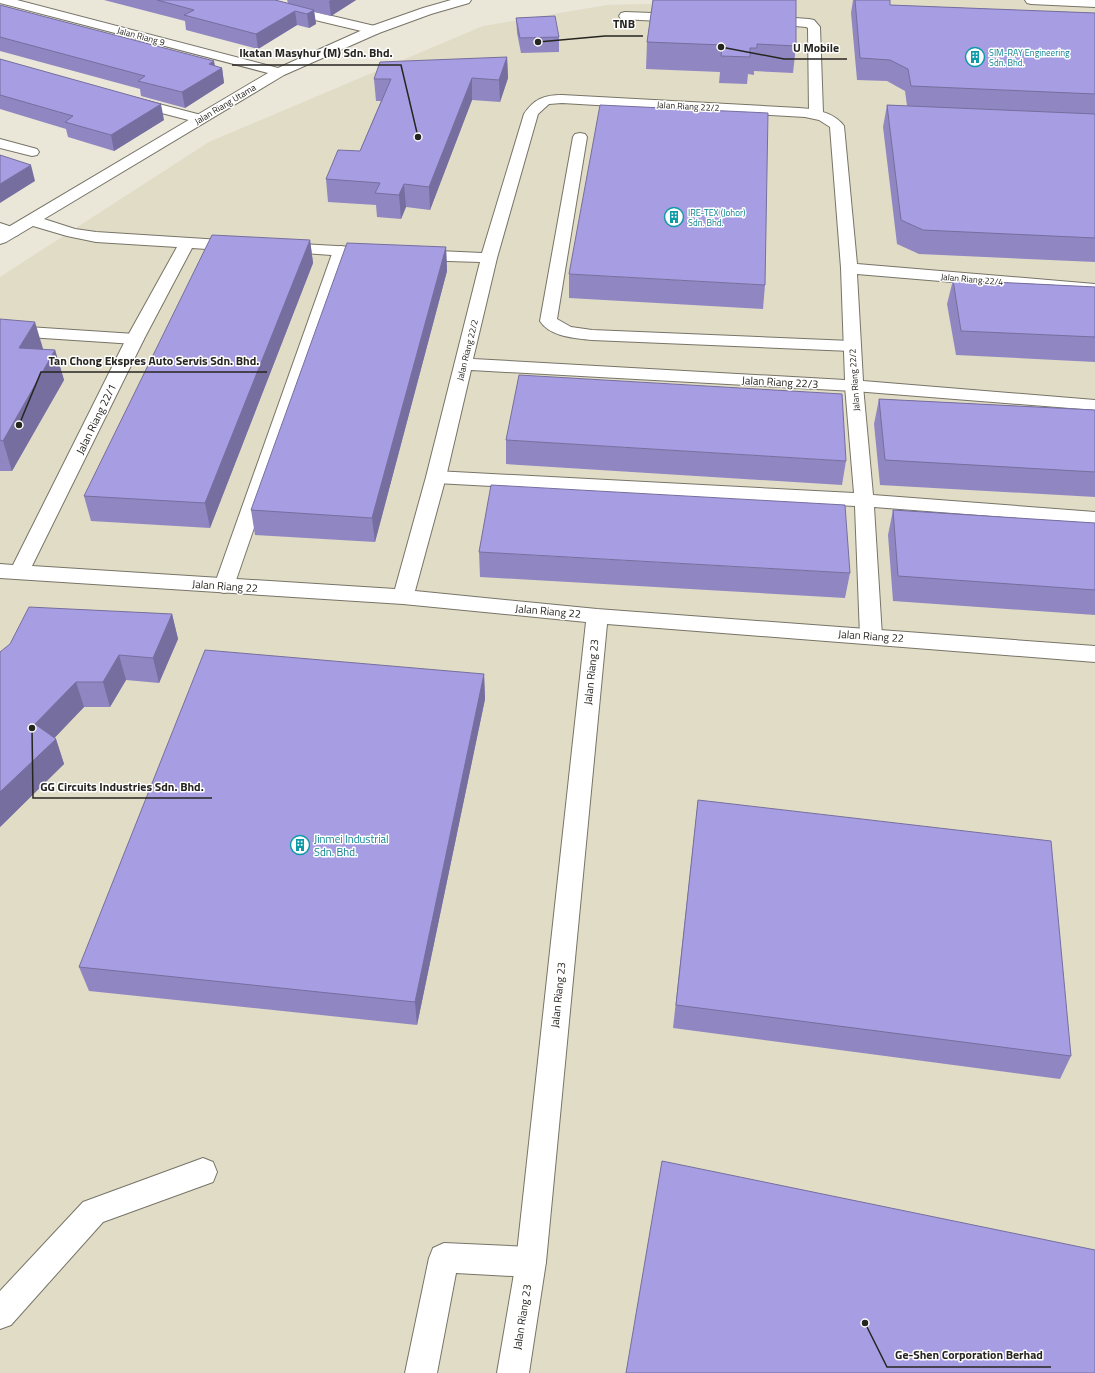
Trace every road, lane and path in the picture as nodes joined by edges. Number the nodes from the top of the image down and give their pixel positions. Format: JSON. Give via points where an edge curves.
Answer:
{"nodes":[{"id":1,"x":2,"y":0,"type":"edge"},
{"id":2,"x":248,"y":0,"type":"edge"},
{"id":3,"x":465,"y":0,"type":"edge"},
{"id":4,"x":1031,"y":0,"type":"edge"},
{"id":5,"x":1095,"y":3,"type":"edge"},
{"id":6,"x":423,"y":5,"type":"edge"},
{"id":7,"x":625,"y":16,"type":"dead end"},
{"id":8,"x":696,"y":18,"type":"edge"},
{"id":9,"x":752,"y":19,"type":"edge"},
{"id":10,"x":374,"y":30,"type":"junction"},
{"id":11,"x":279,"y":72,"type":"junction"},
{"id":12,"x":116,"y":96,"type":"edge"},
{"id":13,"x":816,"y":113,"type":"junction"},
{"id":14,"x":200,"y":119,"type":"junction"},
{"id":15,"x":580,"y":137,"type":"dead end"},
{"id":16,"x":0,"y":143,"type":"edge"},
{"id":17,"x":32,"y":152,"type":"dead end"},
{"id":18,"x":30,"y":220,"type":"junction"},
{"id":19,"x":4,"y":233,"type":"edge"},
{"id":20,"x":186,"y":244,"type":"junction"},
{"id":21,"x":248,"y":247,"type":"edge"},
{"id":22,"x":271,"y":248,"type":"edge"},
{"id":23,"x":341,"y":251,"type":"junction"},
{"id":24,"x":490,"y":258,"type":"junction"},
{"id":25,"x":849,"y":268,"type":"junction"},
{"id":26,"x":1095,"y":290,"type":"edge"},
{"id":27,"x":0,"y":333,"type":"edge"},
{"id":28,"x":135,"y":340,"type":"junction"},
{"id":29,"x":851,"y":346,"type":"junction"},
{"id":30,"x":464,"y":364,"type":"junction"},
{"id":31,"x":854,"y":386,"type":"junction"},
{"id":32,"x":1095,"y":405,"type":"edge"},
{"id":33,"x":436,"y":477,"type":"junction"},
{"id":34,"x":864,"y":500,"type":"junction"},
{"id":35,"x":1095,"y":518,"type":"edge"},
{"id":36,"x":10,"y":572,"type":"edge"},
{"id":37,"x":224,"y":586,"type":"junction"},
{"id":38,"x":403,"y":597,"type":"junction"},
{"id":39,"x":597,"y":616,"type":"junction"},
{"id":40,"x":871,"y":636,"type":"junction"},
{"id":41,"x":1095,"y":654,"type":"edge"},
{"id":42,"x":203,"y":1172,"type":"dead end"},
{"id":43,"x":531,"y":1262,"type":"junction"},
{"id":44,"x":0,"y":1314,"type":"edge"},
{"id":45,"x":421,"y":1373,"type":"edge"},
{"id":46,"x":513,"y":1373,"type":"edge"}],
"edges":[{"from":1,"to":11,"type":"street","name":"Jalan Riang 9"},
{"from":2,"to":10,"type":"street"},
{"from":3,"to":6,"type":"street","name":"Jalan Riang Utama"},
{"from":4,"to":5,"type":"street"},
{"from":6,"to":10,"type":"street","name":"Jalan Riang Utama"},
{"from":7,"to":8,"type":"street"},
{"from":9,"to":13,"type":"street","via":[[809,23],[814,27]]},
{"from":10,"to":11,"type":"street","name":"Jalan Riang Utama"},
{"from":11,"to":14,"type":"street","name":"Jalan Riang Utama"},
{"from":12,"to":14,"type":"street"},
{"from":13,"to":24,"type":"street","name":"Jalan Riang 22/2","via":[[562,99],[539,103],[531,114]]},
{"from":13,"to":25,"type":"street","name":"Jalan Riang 22/2","via":[[829,118],[837,126]]},
{"from":14,"to":18,"type":"street","name":"Jalan Riang Utama"},
{"from":15,"to":29,"type":"street","via":[[548,321],[566,331],[592,335]]},
{"from":16,"to":17,"type":"street"},
{"from":18,"to":19,"type":"street","name":"Jalan Riang Utama"},
{"from":18,"to":20,"type":"street","via":[[96,237]]},
{"from":20,"to":21,"type":"street"},
{"from":20,"to":28,"type":"street","name":"Jalan Riang 22/1"},
{"from":22,"to":23,"type":"street"},
{"from":23,"to":24,"type":"street"},
{"from":23,"to":37,"type":"street"},
{"from":24,"to":30,"type":"street","name":"Jalan Riang 22/2"},
{"from":25,"to":26,"type":"street","name":"Jalan Riang 22/4"},
{"from":25,"to":29,"type":"street","name":"Jalan Riang 22/2"},
{"from":27,"to":28,"type":"street","via":[[28,332]]},
{"from":28,"to":36,"type":"street","name":"Jalan Riang 22/1"},
{"from":29,"to":31,"type":"street","name":"Jalan Riang 22/2"},
{"from":30,"to":31,"type":"street","name":"Jalan Riang 22/3"},
{"from":30,"to":33,"type":"street","name":"Jalan Riang 22/2"},
{"from":31,"to":32,"type":"street","name":"Jalan Riang 22/3"},
{"from":31,"to":34,"type":"street","name":"Jalan Riang 22/2"},
{"from":33,"to":34,"type":"street"},
{"from":33,"to":38,"type":"street","name":"Jalan Riang 22/2"},
{"from":34,"to":35,"type":"street"},
{"from":34,"to":40,"type":"street","name":"Jalan Riang 22/2"},
{"from":36,"to":37,"type":"street","name":"Jalan Riang 22"},
{"from":37,"to":38,"type":"street","name":"Jalan Riang 22"},
{"from":38,"to":39,"type":"street","name":"Jalan Riang 22"},
{"from":39,"to":40,"type":"street","name":"Jalan Riang 22"},
{"from":39,"to":43,"type":"street","name":"Jalan Riang 23"},
{"from":40,"to":41,"type":"street","name":"Jalan Riang 22"},
{"from":42,"to":44,"type":"street","via":[[93,1212]]},
{"from":43,"to":45,"type":"street","via":[[444,1258]]},
{"from":43,"to":46,"type":"street","name":"Jalan Riang 23"}]}
